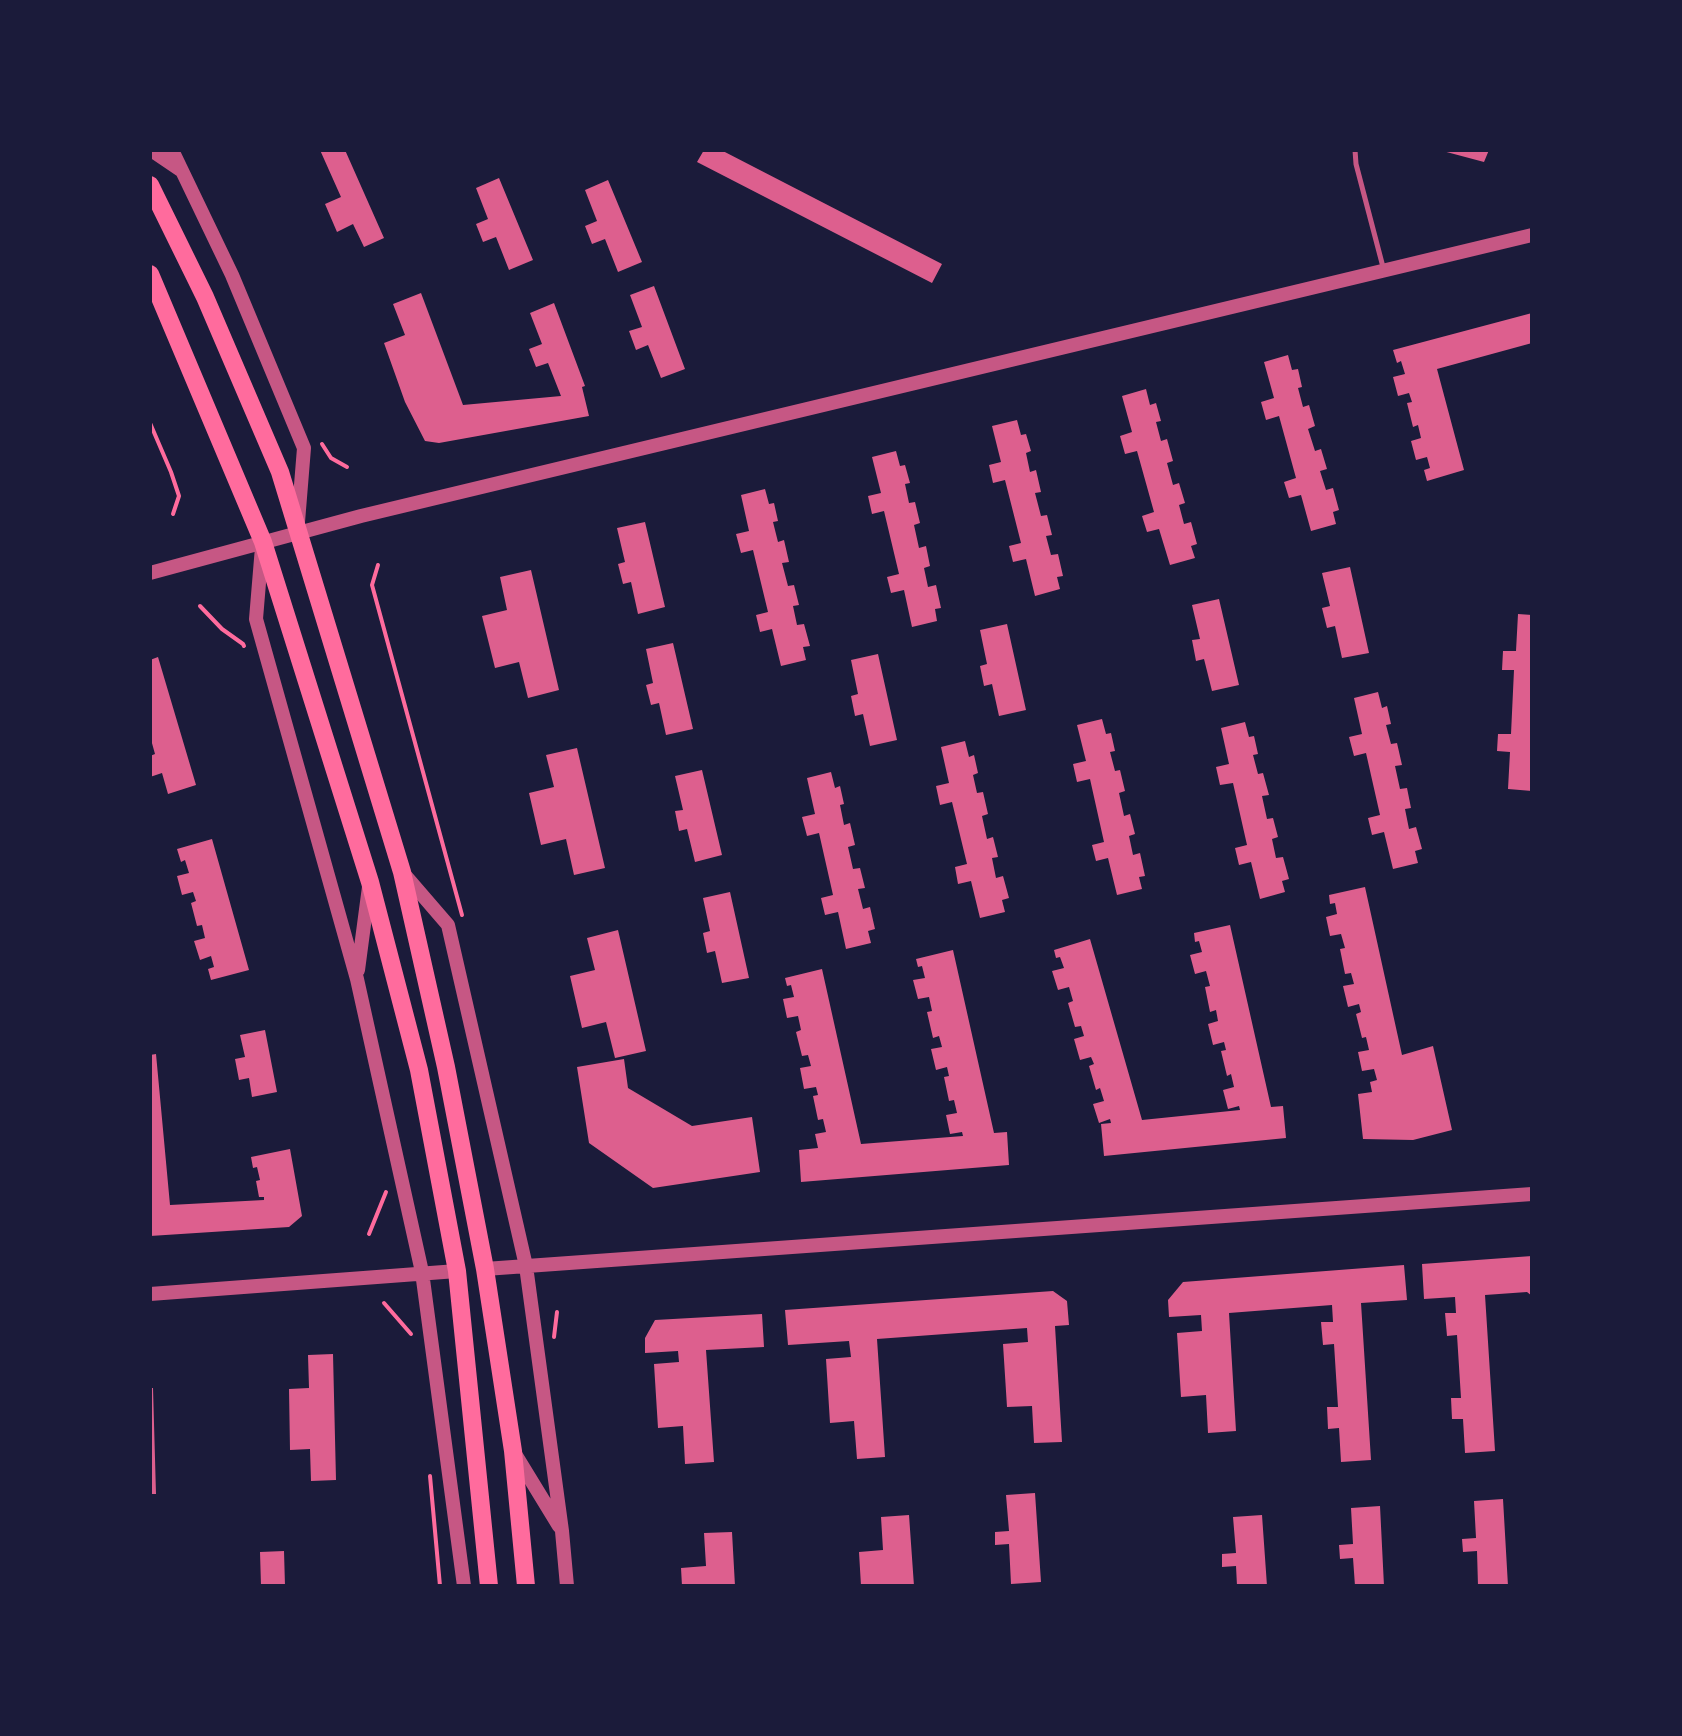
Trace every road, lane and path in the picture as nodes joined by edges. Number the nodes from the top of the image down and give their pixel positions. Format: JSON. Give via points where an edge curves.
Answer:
{"nodes":[{"id":1,"x":151,"y":150,"type":"edge"},
{"id":2,"x":172,"y":150,"type":"edge"},
{"id":3,"x":1355,"y":150,"type":"edge"},
{"id":4,"x":182,"y":171,"type":"junction"},
{"id":5,"x":150,"y":185,"type":"edge"},
{"id":6,"x":1532,"y":234,"type":"edge"},
{"id":7,"x":1383,"y":270,"type":"junction"},
{"id":8,"x":150,"y":274,"type":"edge"},
{"id":9,"x":150,"y":422,"type":"edge"},
{"id":10,"x":331,"y":458,"type":"dead end"},
{"id":11,"x":347,"y":466,"type":"dead end"},
{"id":12,"x":173,"y":514,"type":"dead end"},
{"id":13,"x":297,"y":533,"type":"junction"},
{"id":14,"x":262,"y":542,"type":"junction"},
{"id":15,"x":378,"y":564,"type":"dead end"},
{"id":16,"x":150,"y":573,"type":"edge"},
{"id":17,"x":372,"y":585,"type":"dead end"},
{"id":18,"x":200,"y":606,"type":"dead end"},
{"id":19,"x":248,"y":662,"type":"dead end"},
{"id":20,"x":402,"y":872,"type":"junction"},
{"id":21,"x":370,"y":882,"type":"junction"},
{"id":22,"x":356,"y":980,"type":"junction"},
{"id":23,"x":387,"y":1189,"type":"dead end"},
{"id":24,"x":1532,"y":1194,"type":"edge"},
{"id":25,"x":369,"y":1234,"type":"dead end"},
{"id":26,"x":526,"y":1266,"type":"junction"},
{"id":27,"x":484,"y":1269,"type":"junction"},
{"id":28,"x":457,"y":1271,"type":"junction"},
{"id":29,"x":422,"y":1272,"type":"junction"},
{"id":30,"x":150,"y":1294,"type":"edge"},
{"id":31,"x":384,"y":1303,"type":"dead end"},
{"id":32,"x":417,"y":1341,"type":"dead end"},
{"id":33,"x":513,"y":1451,"type":"junction"},
{"id":34,"x":430,"y":1473,"type":"dead end"},
{"id":35,"x":562,"y":1530,"type":"junction"},
{"id":36,"x":440,"y":1586,"type":"edge"},
{"id":37,"x":464,"y":1586,"type":"edge"},
{"id":38,"x":489,"y":1586,"type":"edge"},
{"id":39,"x":526,"y":1586,"type":"edge"},
{"id":40,"x":566,"y":1586,"type":"edge"}],
"edges":[{"from":1,"to":4,"type":"street"},
{"from":2,"to":4,"type":"street"},
{"from":3,"to":7,"type":"lane"},
{"from":4,"to":13,"type":"street","via":[[304,448]]},
{"from":5,"to":13,"type":"main road","via":[[279,470]]},
{"from":6,"to":7,"type":"street"},
{"from":7,"to":13,"type":"street"},
{"from":8,"to":14,"type":"main road"},
{"from":9,"to":12,"type":"path","via":[[178,496]]},
{"from":10,"to":11,"type":"path"},
{"from":13,"to":14,"type":"street"},
{"from":13,"to":20,"type":"main road"},
{"from":14,"to":16,"type":"street"},
{"from":14,"to":21,"type":"main road"},
{"from":14,"to":22,"type":"street","via":[[256,619]]},
{"from":15,"to":17,"type":"path"},
{"from":18,"to":19,"type":"path","via":[[243,644]]},
{"from":20,"to":26,"type":"street","via":[[448,925]]},
{"from":20,"to":27,"type":"main road"},
{"from":21,"to":22,"type":"street"},
{"from":21,"to":28,"type":"main road","via":[[419,1070]]},
{"from":22,"to":29,"type":"street"},
{"from":23,"to":25,"type":"path"},
{"from":24,"to":26,"type":"street"},
{"from":26,"to":27,"type":"street"},
{"from":26,"to":35,"type":"street"},
{"from":27,"to":33,"type":"main road"},
{"from":28,"to":29,"type":"street"},
{"from":28,"to":38,"type":"main road"},
{"from":29,"to":30,"type":"street"},
{"from":29,"to":37,"type":"street"},
{"from":31,"to":32,"type":"path"},
{"from":33,"to":35,"type":"street"},
{"from":33,"to":39,"type":"main road"},
{"from":34,"to":36,"type":"path"},
{"from":35,"to":40,"type":"street"}]}
